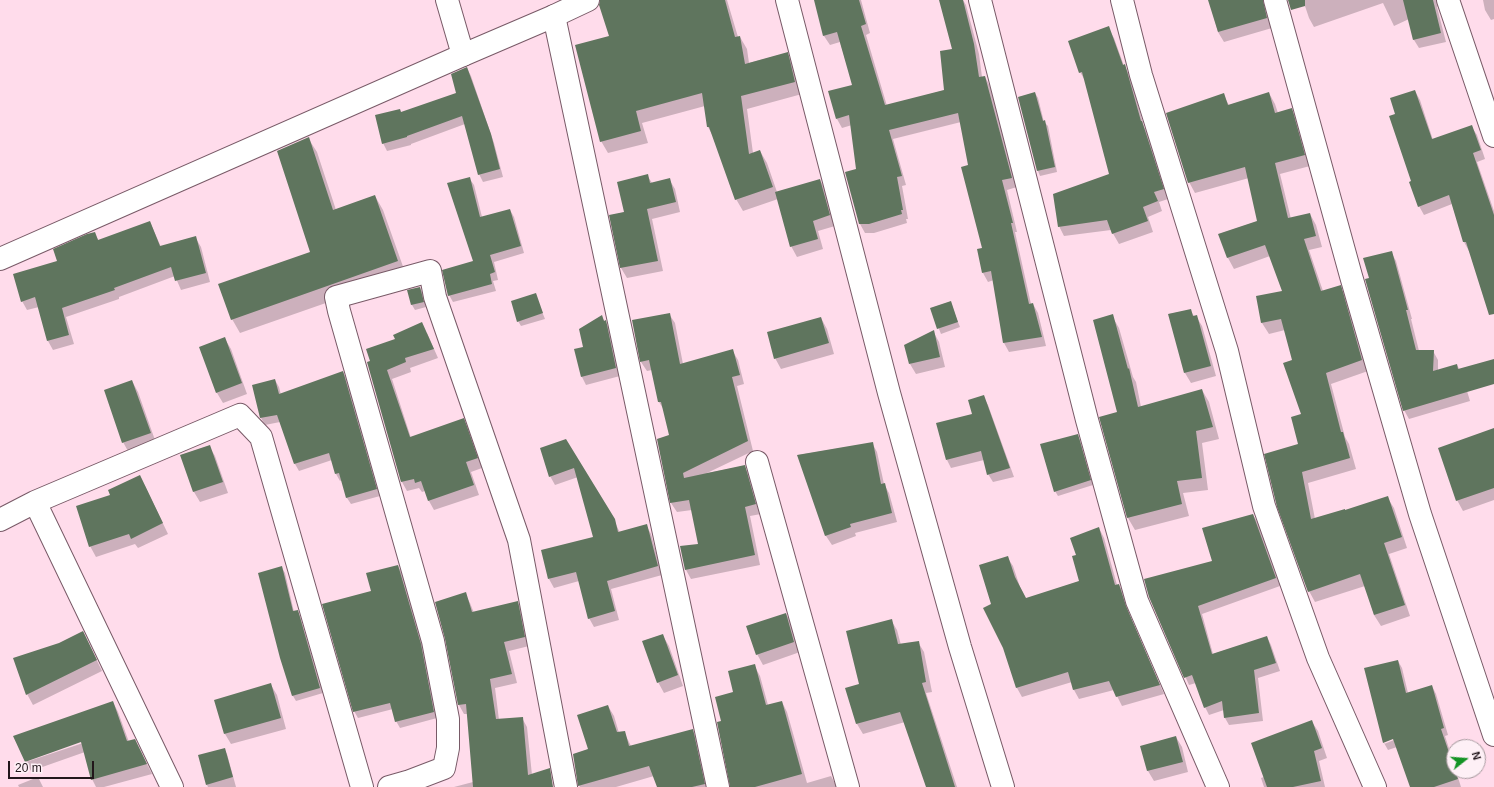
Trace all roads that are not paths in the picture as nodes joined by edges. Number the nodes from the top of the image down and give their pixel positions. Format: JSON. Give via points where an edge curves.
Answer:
{"nodes":[{"id":1,"x":447,"y":0,"type":"edge"},
{"id":2,"x":588,"y":0,"type":"edge"},
{"id":3,"x":787,"y":0,"type":"edge"},
{"id":4,"x":980,"y":0,"type":"edge"},
{"id":5,"x":1122,"y":0,"type":"edge"},
{"id":6,"x":1274,"y":0,"type":"edge"},
{"id":7,"x":1448,"y":0,"type":"edge"},
{"id":8,"x":554,"y":16,"type":"junction"},
{"id":9,"x":463,"y":55,"type":"junction"},
{"id":10,"x":1494,"y":136,"type":"edge"},
{"id":11,"x":0,"y":259,"type":"edge"},
{"id":12,"x":757,"y":462,"type":"dead end"},
{"id":13,"x":35,"y":502,"type":"junction"},
{"id":14,"x":0,"y":520,"type":"edge"},
{"id":15,"x":1494,"y":735,"type":"edge"},
{"id":16,"x":403,"y":785,"type":"edge"},
{"id":17,"x":172,"y":787,"type":"edge"},
{"id":18,"x":362,"y":787,"type":"edge"},
{"id":19,"x":566,"y":787,"type":"edge"},
{"id":20,"x":718,"y":787,"type":"edge"},
{"id":21,"x":848,"y":787,"type":"edge"},
{"id":22,"x":1003,"y":787,"type":"edge"},
{"id":23,"x":1218,"y":787,"type":"edge"},
{"id":24,"x":1375,"y":787,"type":"edge"}],
"edges":[{"from":1,"to":9,"type":"street"},
{"from":2,"to":8,"type":"street"},
{"from":3,"to":22,"type":"street","via":[[889,393],[960,647]]},
{"from":4,"to":23,"type":"street","via":[[1085,412],[1137,601]]},
{"from":5,"to":24,"type":"street","via":[[1141,75],[1227,351],[1264,506],[1318,658]]},
{"from":6,"to":15,"type":"street","via":[[1420,514]]},
{"from":7,"to":10,"type":"street"},
{"from":8,"to":9,"type":"street"},
{"from":8,"to":20,"type":"street"},
{"from":9,"to":11,"type":"street"},
{"from":12,"to":21,"type":"street"},
{"from":13,"to":14,"type":"street"},
{"from":13,"to":17,"type":"street"},
{"from":13,"to":18,"type":"street","via":[[240,415],[262,436]]},
{"from":16,"to":19,"type":"street","via":[[444,768],[448,748],[448,719],[433,641],[336,297],[430,272],[435,297],[519,540]]}]}
